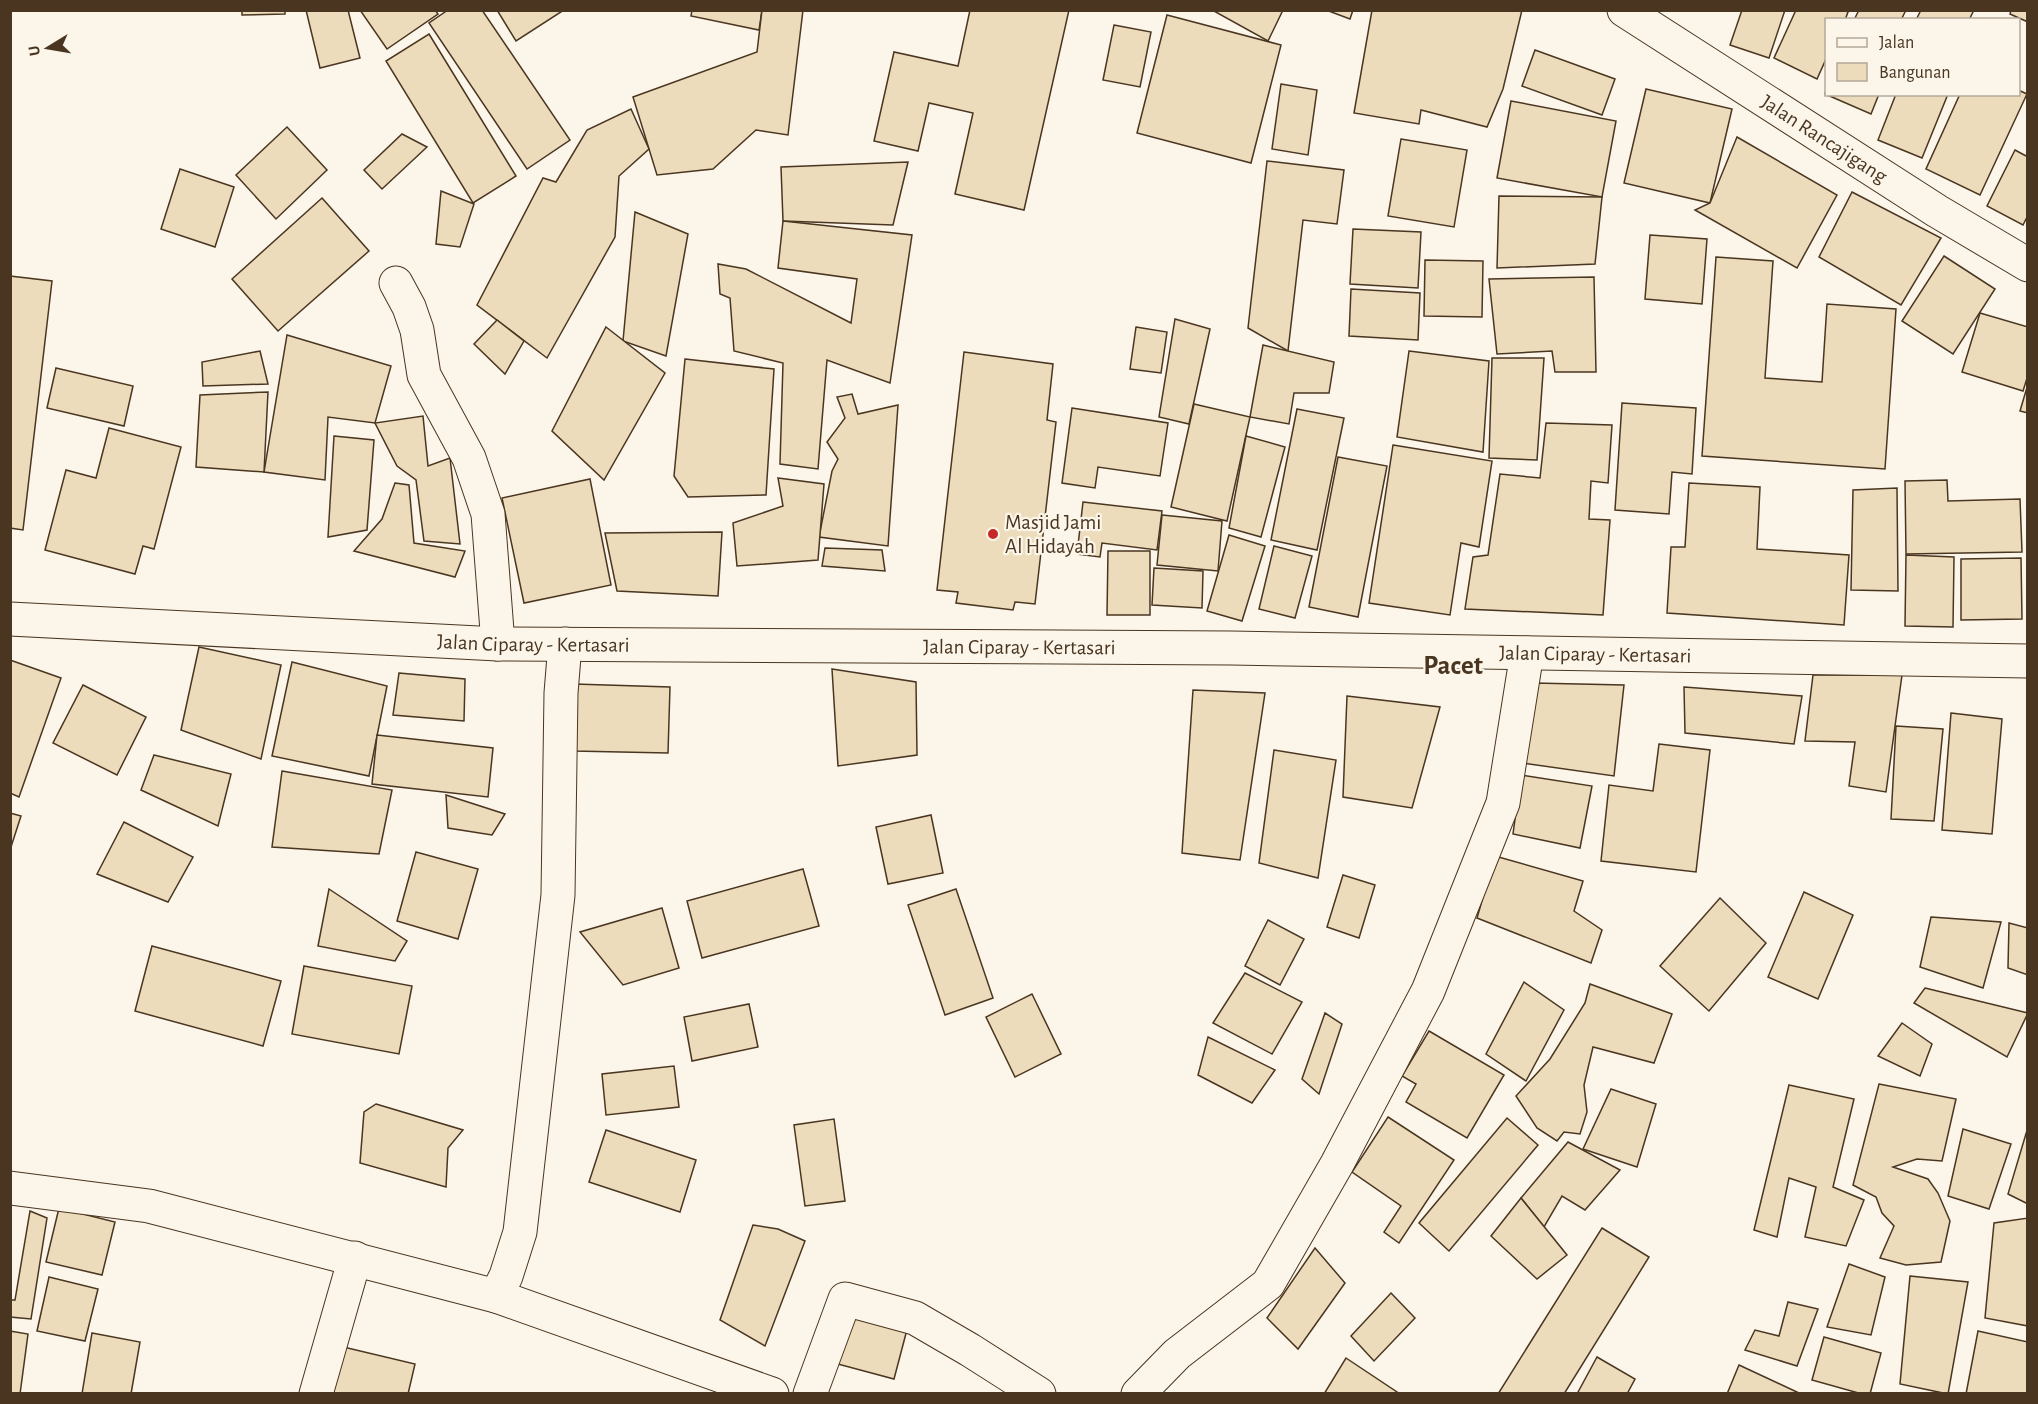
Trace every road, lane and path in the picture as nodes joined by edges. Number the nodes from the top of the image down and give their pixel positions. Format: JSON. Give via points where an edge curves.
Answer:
{"nodes":[{"id":1,"x":1624,"y":10,"type":"edge"},
{"id":2,"x":2028,"y":265,"type":"edge"},
{"id":3,"x":396,"y":283,"type":"dead end"},
{"id":4,"x":10,"y":619,"type":"edge"},
{"id":5,"x":498,"y":644,"type":"junction"},
{"id":6,"x":565,"y":644,"type":"junction"},
{"id":7,"x":1527,"y":653,"type":"junction"},
{"id":8,"x":2028,"y":661,"type":"edge"},
{"id":9,"x":10,"y":1188,"type":"edge"},
{"id":10,"x":355,"y":1258,"type":"junction"},
{"id":11,"x":496,"y":1296,"type":"junction"},
{"id":12,"x":316,"y":1394,"type":"edge"},
{"id":13,"x":772,"y":1394,"type":"edge"},
{"id":14,"x":810,"y":1394,"type":"edge"},
{"id":15,"x":1039,"y":1394,"type":"edge"},
{"id":16,"x":1138,"y":1394,"type":"edge"}],
"edges":[{"from":1,"to":2,"type":"street","name":"Jalan Rancajigang"},
{"from":3,"to":5,"type":"street","via":[[417,330],[424,375],[469,458],[488,514]]},
{"from":4,"to":5,"type":"street","name":"Jalan Ciparay - Kertasari"},
{"from":5,"to":6,"type":"street","name":"Jalan Ciparay - Kertasari"},
{"from":6,"to":7,"type":"street","name":"Jalan Ciparay - Kertasari"},
{"from":6,"to":11,"type":"street","via":[[558,895],[520,1232]]},
{"from":7,"to":8,"type":"street","name":"Jalan Ciparay - Kertasari"},
{"from":7,"to":16,"type":"street","via":[[1503,803],[1428,991],[1343,1154],[1268,1284],[1177,1354]]},
{"from":9,"to":10,"type":"street","via":[[149,1206]]},
{"from":10,"to":11,"type":"street"},
{"from":10,"to":12,"type":"street"},
{"from":11,"to":13,"type":"street"},
{"from":14,"to":15,"type":"street","via":[[845,1299],[915,1318]]}]}
